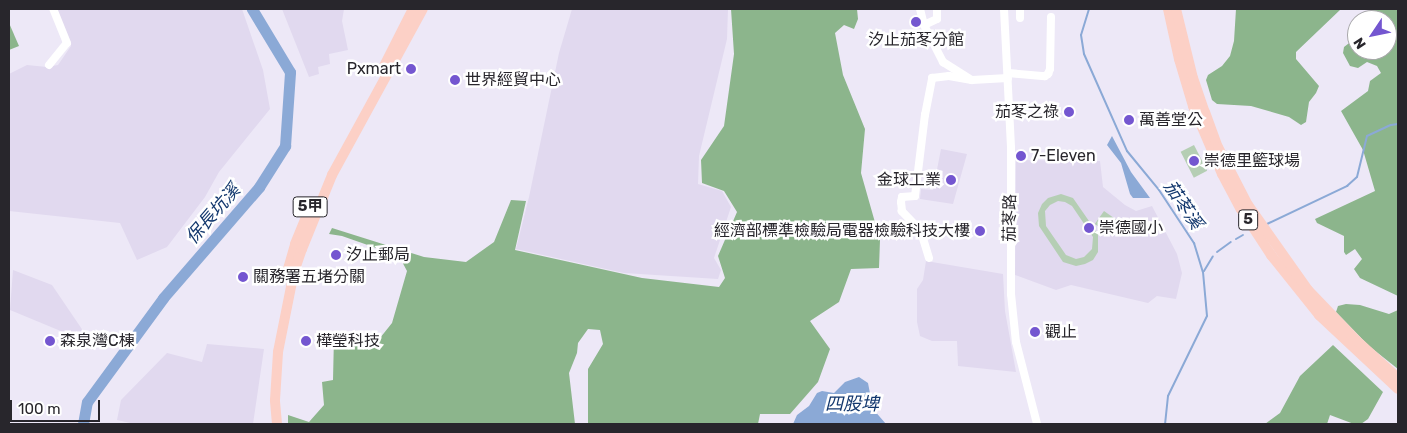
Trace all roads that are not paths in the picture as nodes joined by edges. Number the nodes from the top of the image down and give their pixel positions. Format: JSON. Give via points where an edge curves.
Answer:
{"nodes":[{"id":1,"x":53,"y":9,"type":"edge"},
{"id":2,"x":413,"y":9,"type":"edge"},
{"id":3,"x":422,"y":9,"type":"edge"},
{"id":4,"x":920,"y":9,"type":"edge"},
{"id":5,"x":937,"y":9,"type":"edge"},
{"id":6,"x":1004,"y":9,"type":"edge"},
{"id":7,"x":1020,"y":9,"type":"edge"},
{"id":8,"x":1168,"y":9,"type":"edge"},
{"id":9,"x":1176,"y":9,"type":"edge"},
{"id":10,"x":1051,"y":17,"type":"dead end"},
{"id":11,"x":1020,"y":18,"type":"dead end"},
{"id":12,"x":924,"y":25,"type":"junction"},
{"id":13,"x":49,"y":65,"type":"dead end"},
{"id":14,"x":1008,"y":75,"type":"junction"},
{"id":15,"x":972,"y":80,"type":"junction"},
{"id":16,"x":929,"y":258,"type":"dead end"},
{"id":17,"x":1398,"y":378,"type":"edge"},
{"id":18,"x":1398,"y":389,"type":"edge"},
{"id":19,"x":271,"y":424,"type":"edge"},
{"id":20,"x":277,"y":424,"type":"edge"},
{"id":21,"x":1036,"y":424,"type":"edge"}],
"edges":[{"from":1,"to":13,"type":"street","via":[[67,43]]},
{"from":2,"to":19,"type":"main road","number":"5甲","via":[[326,172],[295,244],[272,351]]},
{"from":3,"to":20,"type":"main road","number":"5甲","via":[[332,175],[302,249],[294,272],[278,352]]},
{"from":4,"to":12,"type":"street"},
{"from":5,"to":12,"type":"street","via":[[937,18]]},
{"from":6,"to":14,"type":"street","name":"茄苳路"},
{"from":7,"to":11,"type":"street"},
{"from":8,"to":18,"type":"main road","number":"5","via":[[1193,106],[1241,209],[1281,269],[1319,314]]},
{"from":9,"to":17,"type":"main road","number":"5","via":[[1205,112],[1218,147],[1248,205],[1308,290],[1357,342]]},
{"from":10,"to":14,"type":"street","via":[[1050,69],[1045,76]]},
{"from":12,"to":15,"type":"street","via":[[943,62]]},
{"from":14,"to":15,"type":"street"},
{"from":14,"to":21,"type":"street","name":"茄苳路","via":[[1010,294],[1016,342]]},
{"from":15,"to":16,"type":"street","via":[[949,76],[932,78],[915,196],[902,197],[902,211],[921,230]]}]}
